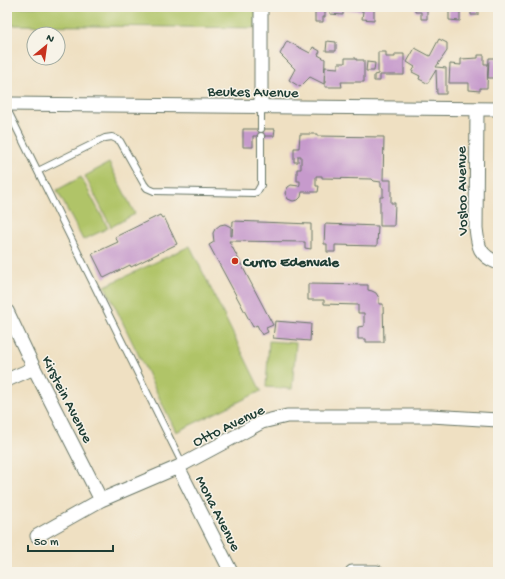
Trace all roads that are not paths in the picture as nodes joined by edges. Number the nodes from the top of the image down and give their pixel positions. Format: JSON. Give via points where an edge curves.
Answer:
{"nodes":[{"id":1,"x":261,"y":7,"type":"edge"},
{"id":2,"x":7,"y":104,"type":"edge"},
{"id":3,"x":261,"y":107,"type":"junction"},
{"id":4,"x":7,"y":109,"type":"edge"},
{"id":5,"x":477,"y":109,"type":"junction"},
{"id":6,"x":498,"y":109,"type":"edge"},
{"id":7,"x":261,"y":129,"type":"dead end"},
{"id":8,"x":261,"y":136,"type":"dead end"},
{"id":9,"x":38,"y":171,"type":"junction"},
{"id":10,"x":498,"y":263,"type":"edge"},
{"id":11,"x":7,"y":311,"type":"edge"},
{"id":12,"x":34,"y":368,"type":"junction"},
{"id":13,"x":7,"y":380,"type":"edge"},
{"id":14,"x":498,"y":420,"type":"edge"},
{"id":15,"x":181,"y":466,"type":"junction"},
{"id":16,"x":101,"y":500,"type":"junction"},
{"id":17,"x":37,"y":536,"type":"dead end"},
{"id":18,"x":230,"y":572,"type":"edge"},
{"id":19,"x":352,"y":572,"type":"edge"},
{"id":20,"x":377,"y":572,"type":"edge"}],
"edges":[{"from":1,"to":3,"type":"street"},
{"from":2,"to":3,"type":"street","name":"Beukes Avenue"},
{"from":3,"to":5,"type":"street","name":"Beukes Avenue"},
{"from":3,"to":7,"type":"lane"},
{"from":4,"to":9,"type":"lane"},
{"from":5,"to":6,"type":"street","name":"Beukes Avenue"},
{"from":5,"to":10,"type":"street","name":"Vosloo Avenue","via":[[478,245],[483,253]]},
{"from":8,"to":9,"type":"lane","via":[[261,185],[254,193],[149,189],[120,141],[112,136]]},
{"from":9,"to":15,"type":"lane"},
{"from":11,"to":12,"type":"street","name":"Kirstein Avenue"},
{"from":12,"to":13,"type":"street"},
{"from":12,"to":16,"type":"street","name":"Kirstein Avenue"},
{"from":14,"to":15,"type":"street","name":"Otto Avenue","via":[[431,416],[287,416],[262,422]]},
{"from":15,"to":16,"type":"street","name":"Otto Avenue"},
{"from":15,"to":18,"type":"street","name":"Mona Avenue"},
{"from":16,"to":17,"type":"street","name":"Otto Avenue"},
{"from":19,"to":20,"type":"street"}]}
